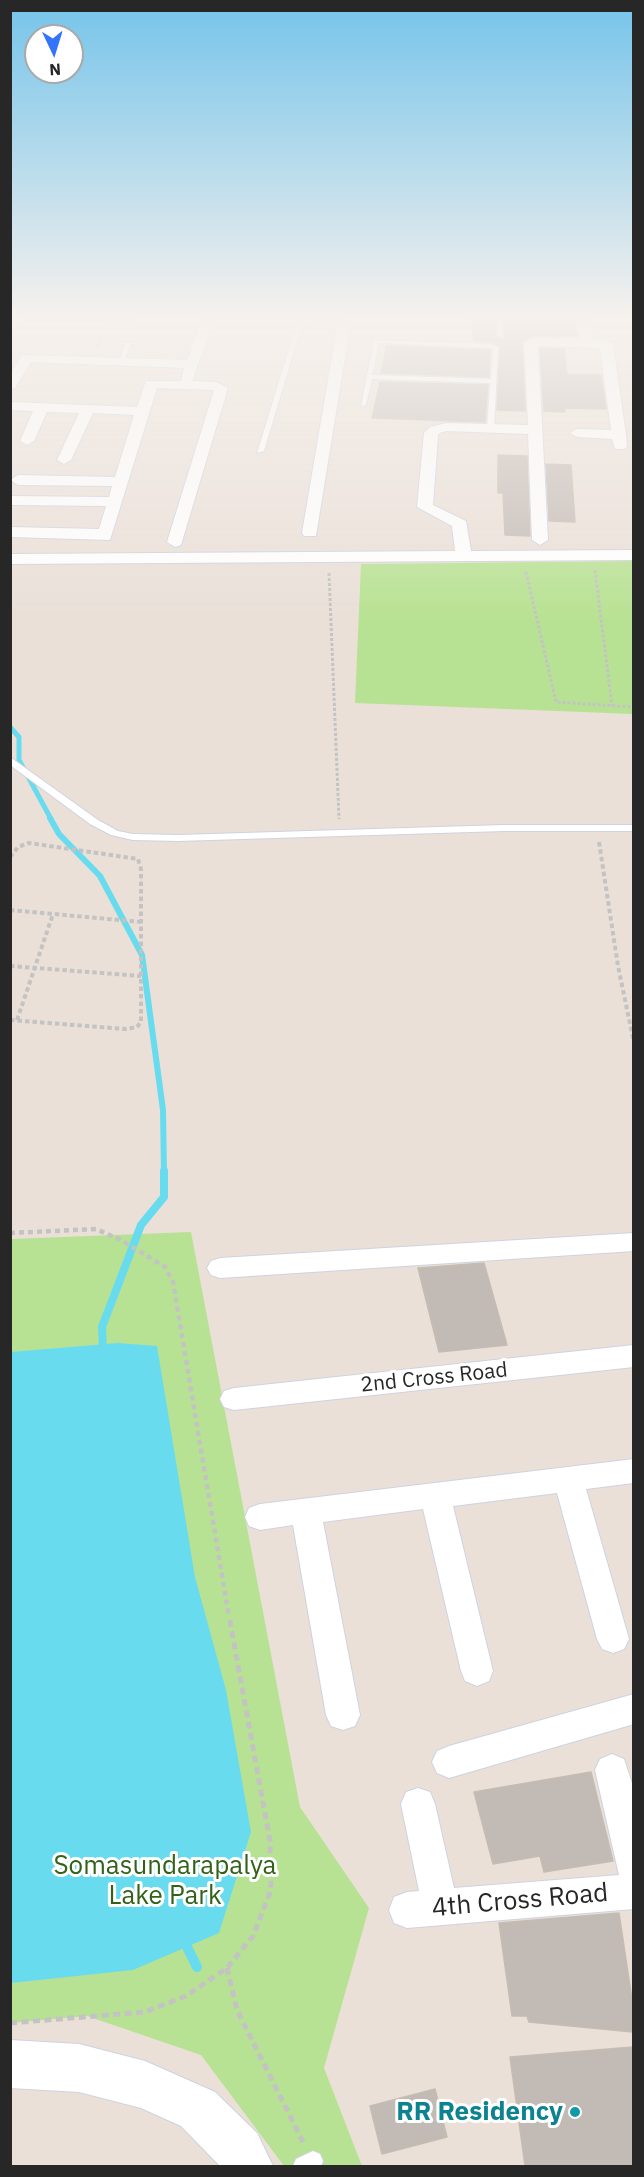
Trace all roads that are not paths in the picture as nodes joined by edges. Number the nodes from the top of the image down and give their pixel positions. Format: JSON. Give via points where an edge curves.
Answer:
{"nodes":[{"id":1,"x":37,"y":418,"type":"edge"},
{"id":2,"x":84,"y":418,"type":"edge"},
{"id":3,"x":142,"y":418,"type":"edge"},
{"id":4,"x":212,"y":418,"type":"edge"},
{"id":5,"x":270,"y":418,"type":"edge"},
{"id":6,"x":329,"y":418,"type":"edge"},
{"id":7,"x":492,"y":418,"type":"edge"},
{"id":8,"x":535,"y":418,"type":"edge"},
{"id":9,"x":616,"y":418,"type":"edge"},
{"id":10,"x":491,"y":429,"type":"junction"},
{"id":11,"x":536,"y":430,"type":"junction"},
{"id":12,"x":577,"y":433,"type":"dead end"},
{"id":13,"x":27,"y":441,"type":"dead end"},
{"id":14,"x":260,"y":451,"type":"dead end"},
{"id":15,"x":64,"y":460,"type":"dead end"},
{"id":16,"x":18,"y":480,"type":"dead end"},
{"id":17,"x":121,"y":482,"type":"junction"},
{"id":18,"x":12,"y":500,"type":"dead end"},
{"id":19,"x":115,"y":502,"type":"junction"},
{"id":20,"x":10,"y":532,"type":"edge"},
{"id":21,"x":310,"y":533,"type":"dead end"},
{"id":22,"x":540,"y":540,"type":"dead end"},
{"id":23,"x":175,"y":542,"type":"dead end"},
{"id":24,"x":633,"y":555,"type":"edge"},
{"id":25,"x":464,"y":556,"type":"junction"},
{"id":26,"x":10,"y":559,"type":"edge"},
{"id":27,"x":14,"y":763,"type":"edge"},
{"id":28,"x":633,"y":828,"type":"edge"},
{"id":29,"x":633,"y":1242,"type":"edge"},
{"id":30,"x":220,"y":1268,"type":"dead end"},
{"id":31,"x":633,"y":1356,"type":"edge"},
{"id":32,"x":234,"y":1399,"type":"dead end"},
{"id":33,"x":633,"y":1471,"type":"edge"},
{"id":34,"x":568,"y":1480,"type":"junction"},
{"id":35,"x":435,"y":1495,"type":"junction"},
{"id":36,"x":306,"y":1512,"type":"junction"},
{"id":37,"x":260,"y":1517,"type":"dead end"},
{"id":38,"x":613,"y":1639,"type":"dead end"},
{"id":39,"x":477,"y":1671,"type":"dead end"},
{"id":40,"x":633,"y":1709,"type":"edge"},
{"id":41,"x":343,"y":1715,"type":"dead end"},
{"id":42,"x":449,"y":1762,"type":"dead end"},
{"id":43,"x":612,"y":1770,"type":"dead end"},
{"id":44,"x":418,"y":1804,"type":"dead end"},
{"id":45,"x":633,"y":1868,"type":"edge"},
{"id":46,"x":633,"y":1891,"type":"edge"},
{"id":47,"x":10,"y":2064,"type":"edge"},
{"id":48,"x":248,"y":2166,"type":"edge"}],
"edges":[{"from":1,"to":13,"type":"street"},
{"from":2,"to":15,"type":"street"},
{"from":3,"to":17,"type":"street"},
{"from":4,"to":23,"type":"street"},
{"from":5,"to":14,"type":"lane"},
{"from":6,"to":21,"type":"street"},
{"from":7,"to":10,"type":"lane"},
{"from":8,"to":11,"type":"street"},
{"from":9,"to":12,"type":"street","via":[[619,440]]},
{"from":10,"to":11,"type":"street"},
{"from":10,"to":25,"type":"street","via":[[446,427],[431,433],[425,507],[460,524]]},
{"from":11,"to":22,"type":"street"},
{"from":16,"to":17,"type":"street"},
{"from":17,"to":19,"type":"street"},
{"from":18,"to":19,"type":"street"},
{"from":19,"to":20,"type":"street","via":[[105,535]]},
{"from":24,"to":25,"type":"street"},
{"from":25,"to":26,"type":"street"},
{"from":27,"to":28,"type":"lane","via":[[93,822],[133,837]]},
{"from":29,"to":30,"type":"street"},
{"from":31,"to":32,"type":"street","name":"2nd Cross Road"},
{"from":33,"to":34,"type":"street"},
{"from":34,"to":35,"type":"street"},
{"from":34,"to":38,"type":"street"},
{"from":35,"to":36,"type":"street"},
{"from":35,"to":39,"type":"street"},
{"from":36,"to":37,"type":"street"},
{"from":36,"to":41,"type":"street"},
{"from":40,"to":42,"type":"street"},
{"from":43,"to":45,"type":"street"},
{"from":44,"to":46,"type":"street","name":"4th Cross Road","via":[[424,1908]]},
{"from":47,"to":48,"type":"street","via":[[79,2068],[145,2085],[198,2109],[239,2151]]}]}
